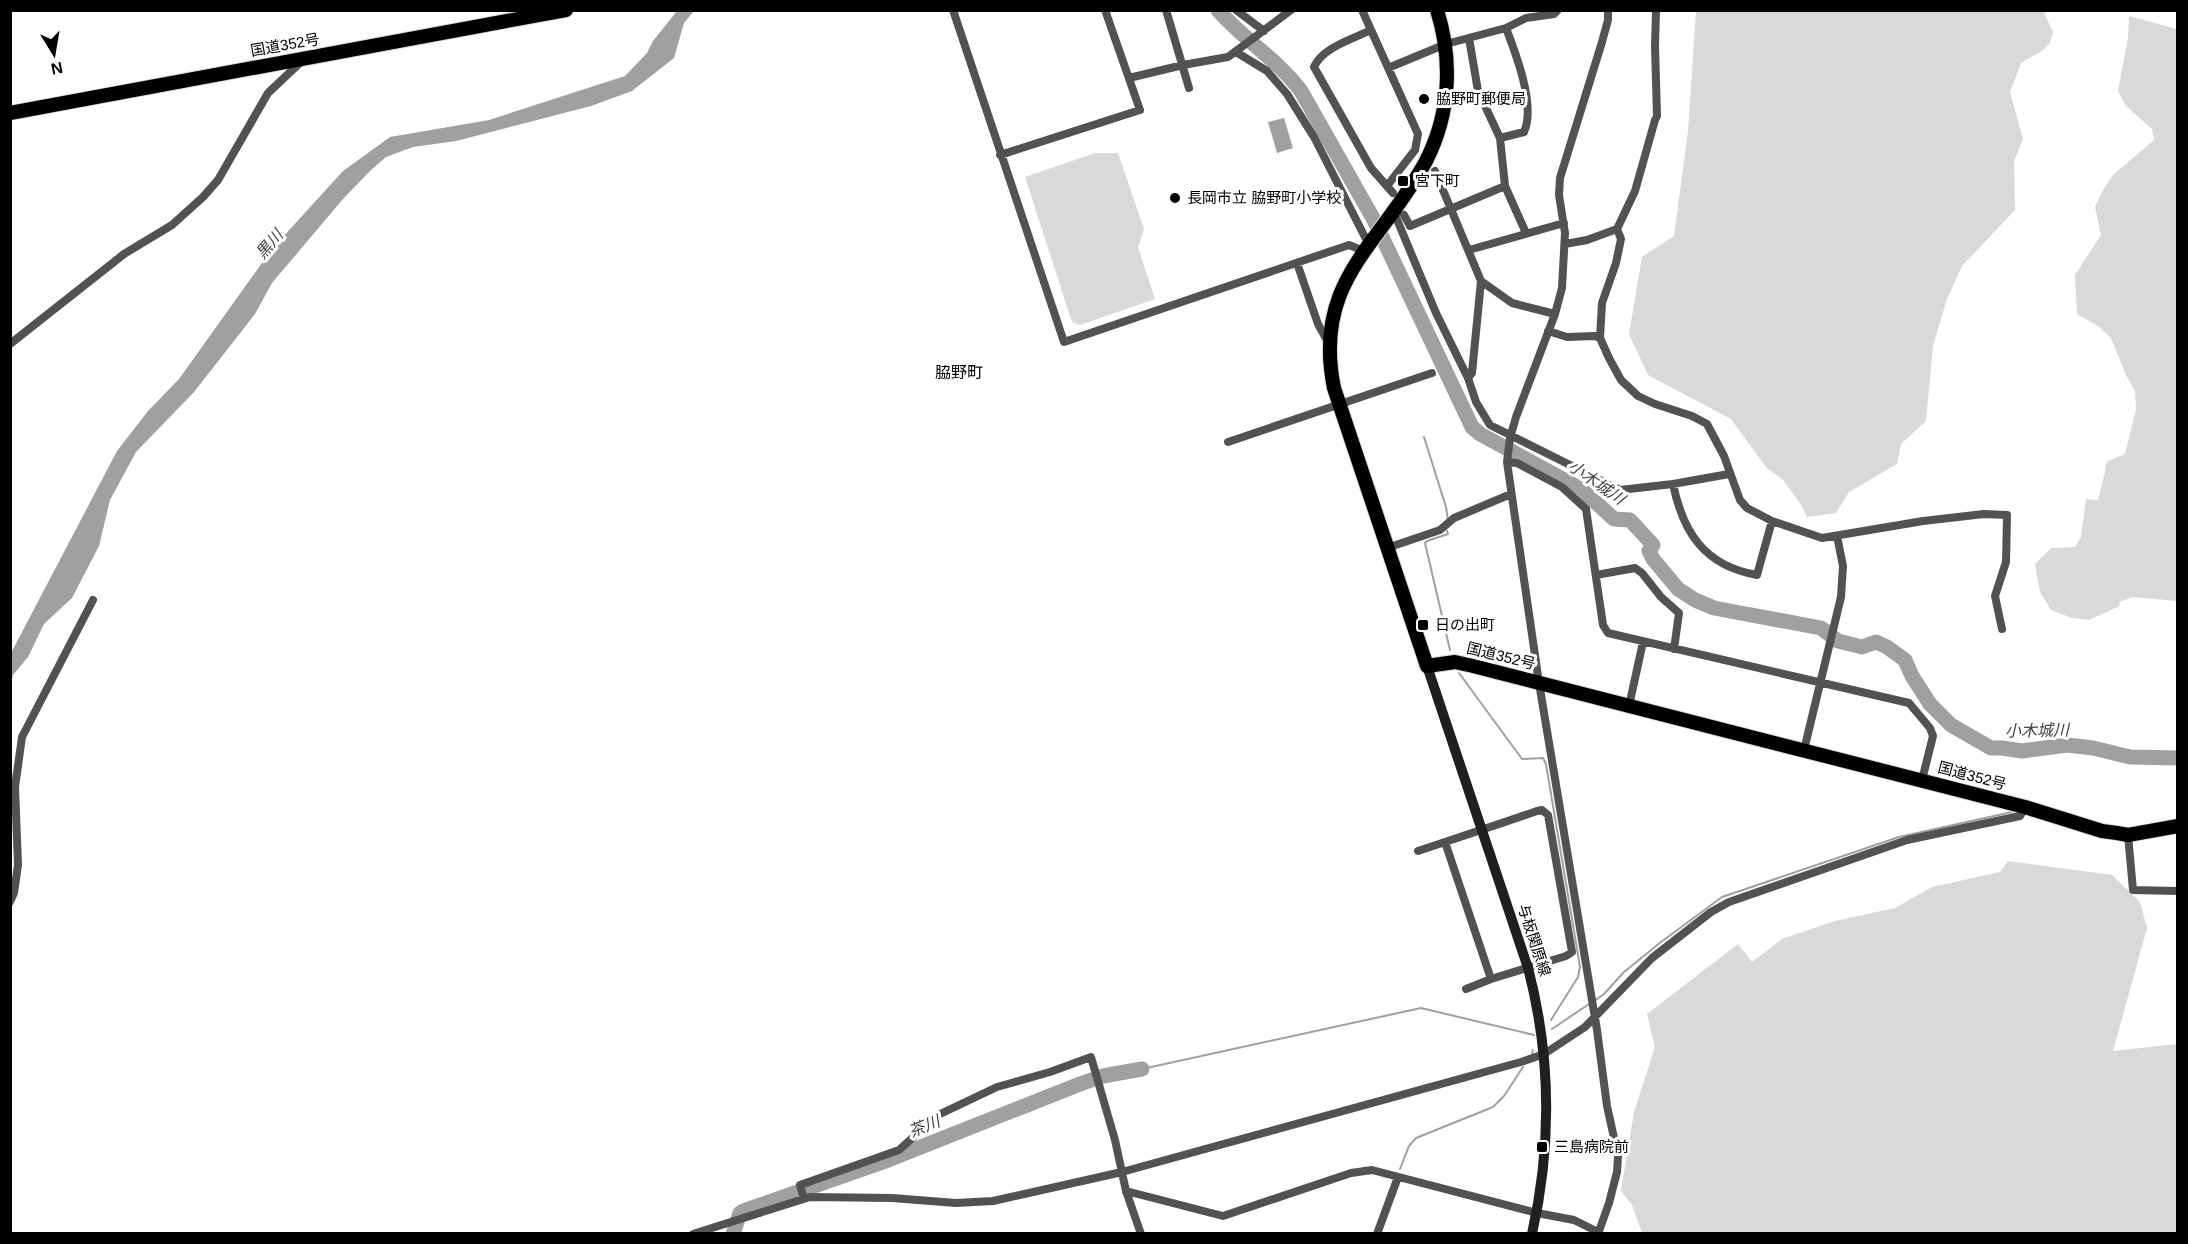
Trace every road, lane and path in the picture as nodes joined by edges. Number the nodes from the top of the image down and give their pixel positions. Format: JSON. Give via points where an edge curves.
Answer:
{"nodes":[{"id":1,"x":566,"y":10,"type":"edge"},
{"id":2,"x":953,"y":10,"type":"edge"},
{"id":3,"x":1106,"y":10,"type":"edge"},
{"id":4,"x":1166,"y":10,"type":"edge"},
{"id":5,"x":1236,"y":10,"type":"edge"},
{"id":6,"x":1291,"y":10,"type":"edge"},
{"id":7,"x":1362,"y":10,"type":"edge"},
{"id":8,"x":1437,"y":10,"type":"edge"},
{"id":9,"x":1558,"y":10,"type":"edge"},
{"id":10,"x":1608,"y":10,"type":"edge"},
{"id":11,"x":1656,"y":10,"type":"edge"},
{"id":12,"x":1506,"y":28,"type":"junction"},
{"id":13,"x":1371,"y":30,"type":"junction"},
{"id":14,"x":1262,"y":32,"type":"junction"},
{"id":15,"x":1469,"y":38,"type":"junction"},
{"id":16,"x":1446,"y":44,"type":"junction"},
{"id":17,"x":1237,"y":51,"type":"junction"},
{"id":18,"x":305,"y":58,"type":"junction"},
{"id":19,"x":1183,"y":65,"type":"junction"},
{"id":20,"x":1388,"y":68,"type":"junction"},
{"id":21,"x":1129,"y":78,"type":"junction"},
{"id":22,"x":1190,"y":88,"type":"dead end"},
{"id":23,"x":10,"y":113,"type":"edge"},
{"id":24,"x":1500,"y":138,"type":"junction"},
{"id":25,"x":1000,"y":155,"type":"junction"},
{"id":26,"x":1435,"y":171,"type":"dead end"},
{"id":27,"x":1387,"y":186,"type":"junction"},
{"id":28,"x":1505,"y":186,"type":"junction"},
{"id":29,"x":1393,"y":193,"type":"dead end"},
{"id":30,"x":1451,"y":209,"type":"junction"},
{"id":31,"x":1396,"y":213,"type":"junction"},
{"id":32,"x":1564,"y":223,"type":"junction"},
{"id":33,"x":1617,"y":229,"type":"junction"},
{"id":34,"x":1526,"y":233,"type":"junction"},
{"id":35,"x":1565,"y":244,"type":"junction"},
{"id":36,"x":1369,"y":245,"type":"junction"},
{"id":37,"x":1469,"y":250,"type":"junction"},
{"id":38,"x":1297,"y":263,"type":"junction"},
{"id":39,"x":1481,"y":281,"type":"junction"},
{"id":40,"x":1556,"y":314,"type":"junction"},
{"id":41,"x":1548,"y":331,"type":"junction"},
{"id":42,"x":1600,"y":338,"type":"junction"},
{"id":43,"x":1329,"y":343,"type":"junction"},
{"id":44,"x":10,"y":344,"type":"edge"},
{"id":45,"x":1432,"y":374,"type":"dead end"},
{"id":46,"x":1468,"y":378,"type":"junction"},
{"id":47,"x":1339,"y":404,"type":"junction"},
{"id":48,"x":1510,"y":436,"type":"junction"},
{"id":49,"x":1228,"y":442,"type":"dead end"},
{"id":50,"x":1508,"y":459,"type":"junction"},
{"id":51,"x":1729,"y":474,"type":"junction"},
{"id":52,"x":1673,"y":484,"type":"junction"},
{"id":53,"x":1511,"y":494,"type":"junction"},
{"id":54,"x":1773,"y":520,"type":"junction"},
{"id":55,"x":1837,"y":536,"type":"junction"},
{"id":56,"x":1387,"y":548,"type":"junction"},
{"id":57,"x":1596,"y":575,"type":"junction"},
{"id":58,"x":93,"y":600,"type":"dead end"},
{"id":59,"x":2002,"y":628,"type":"dead end"},
{"id":60,"x":1643,"y":642,"type":"junction"},
{"id":61,"x":1674,"y":648,"type":"junction"},
{"id":62,"x":1427,"y":666,"type":"junction"},
{"id":63,"x":1539,"y":683,"type":"junction"},
{"id":64,"x":1820,"y":683,"type":"junction"},
{"id":65,"x":1629,"y":706,"type":"junction"},
{"id":66,"x":1804,"y":750,"type":"junction"},
{"id":67,"x":1922,"y":780,"type":"junction"},
{"id":68,"x":2025,"y":807,"type":"junction"},
{"id":69,"x":2178,"y":826,"type":"edge"},
{"id":70,"x":1482,"y":830,"type":"junction"},
{"id":71,"x":2128,"y":835,"type":"junction"},
{"id":72,"x":1445,"y":842,"type":"junction"},
{"id":73,"x":1418,"y":851,"type":"dead end"},
{"id":74,"x":2178,"y":891,"type":"edge"},
{"id":75,"x":10,"y":902,"type":"edge"},
{"id":76,"x":1528,"y":968,"type":"junction"},
{"id":77,"x":1491,"y":980,"type":"junction"},
{"id":78,"x":1466,"y":989,"type":"dead end"},
{"id":79,"x":1595,"y":1017,"type":"junction"},
{"id":80,"x":1544,"y":1054,"type":"junction"},
{"id":81,"x":1122,"y":1172,"type":"junction"},
{"id":82,"x":1398,"y":1177,"type":"junction"},
{"id":83,"x":1126,"y":1191,"type":"junction"},
{"id":84,"x":804,"y":1199,"type":"junction"},
{"id":85,"x":1537,"y":1213,"type":"junction"},
{"id":86,"x":693,"y":1233,"type":"edge"},
{"id":87,"x":1141,"y":1233,"type":"edge"},
{"id":88,"x":1377,"y":1233,"type":"edge"},
{"id":89,"x":1532,"y":1233,"type":"edge"},
{"id":90,"x":1598,"y":1233,"type":"edge"}],
"edges":[{"from":1,"to":18,"type":"highway","name":"国道352号"},
{"from":2,"to":25,"type":"street"},
{"from":3,"to":21,"type":"street"},
{"from":4,"to":19,"type":"street"},
{"from":5,"to":14,"type":"street"},
{"from":6,"to":14,"type":"street"},
{"from":7,"to":13,"type":"street"},
{"from":8,"to":16,"type":"highway"},
{"from":9,"to":12,"type":"street"},
{"from":10,"to":32,"type":"street","via":[[1602,42],[1560,178]]},
{"from":11,"to":33,"type":"street","via":[[1657,116],[1635,191]]},
{"from":12,"to":15,"type":"street"},
{"from":12,"to":24,"type":"street","via":[[1527,92],[1526,119],[1524,132]]},
{"from":13,"to":20,"type":"street"},
{"from":13,"to":27,"type":"street","via":[[1332,48],[1314,67],[1371,168]]},
{"from":14,"to":17,"type":"street"},
{"from":15,"to":16,"type":"street"},
{"from":15,"to":24,"type":"street","via":[[1478,91]]},
{"from":16,"to":20,"type":"street"},
{"from":16,"to":31,"type":"highway","via":[[1448,83],[1438,130]]},
{"from":17,"to":19,"type":"street","via":[[1228,57]]},
{"from":17,"to":36,"type":"street","via":[[1267,71],[1287,94],[1314,137]]},
{"from":18,"to":23,"type":"highway","name":"国道352号"},
{"from":18,"to":44,"type":"street","via":[[268,93],[218,180],[203,196],[172,225],[124,254]]},
{"from":19,"to":21,"type":"street"},
{"from":19,"to":22,"type":"street"},
{"from":20,"to":27,"type":"street","via":[[1420,137],[1415,150]]},
{"from":21,"to":25,"type":"street","via":[[1140,110]]},
{"from":24,"to":28,"type":"street"},
{"from":25,"to":38,"type":"street","via":[[1064,342]]},
{"from":26,"to":30,"type":"street"},
{"from":27,"to":29,"type":"street"},
{"from":28,"to":30,"type":"street"},
{"from":28,"to":34,"type":"street"},
{"from":30,"to":31,"type":"street","via":[[1410,226]]},
{"from":30,"to":37,"type":"street"},
{"from":31,"to":36,"type":"highway"},
{"from":31,"to":46,"type":"street","via":[[1414,262]]},
{"from":32,"to":34,"type":"street"},
{"from":32,"to":35,"type":"street"},
{"from":33,"to":35,"type":"street"},
{"from":33,"to":42,"type":"street","via":[[1621,238],[1602,303]]},
{"from":34,"to":37,"type":"street"},
{"from":35,"to":40,"type":"street"},
{"from":36,"to":38,"type":"street","via":[[1349,245]]},
{"from":36,"to":43,"type":"highway","via":[[1339,296]]},
{"from":37,"to":39,"type":"street"},
{"from":38,"to":43,"type":"street","via":[[1318,324]]},
{"from":39,"to":40,"type":"street","via":[[1512,303]]},
{"from":39,"to":46,"type":"street","via":[[1473,372]]},
{"from":40,"to":41,"type":"street"},
{"from":41,"to":42,"type":"street","via":[[1567,337]]},
{"from":41,"to":48,"type":"street"},
{"from":42,"to":51,"type":"street","via":[[1630,391],[1707,424]]},
{"from":43,"to":47,"type":"highway","via":[[1331,374]]},
{"from":45,"to":47,"type":"street"},
{"from":46,"to":48,"type":"street","via":[[1486,420]]},
{"from":47,"to":49,"type":"street"},
{"from":47,"to":56,"type":"highway"},
{"from":48,"to":50,"type":"street"},
{"from":48,"to":52,"type":"street","via":[[1612,488],[1627,491]]},
{"from":50,"to":53,"type":"street"},
{"from":50,"to":57,"type":"street","via":[[1562,487],[1586,509]]},
{"from":51,"to":52,"type":"street"},
{"from":51,"to":54,"type":"street","via":[[1740,501]]},
{"from":52,"to":54,"type":"street","via":[[1678,508],[1694,540],[1736,572],[1756,575]]},
{"from":53,"to":56,"type":"street","via":[[1454,518],[1440,530]]},
{"from":53,"to":63,"type":"street"},
{"from":54,"to":55,"type":"street","via":[[1822,538]]},
{"from":55,"to":59,"type":"street","via":[[1923,521],[2007,515],[2006,562],[1995,596]]},
{"from":55,"to":64,"type":"street","via":[[1843,582]]},
{"from":56,"to":62,"type":"highway"},
{"from":57,"to":60,"type":"street","via":[[1605,629],[1612,635]]},
{"from":57,"to":61,"type":"street","via":[[1635,568],[1642,573],[1679,613]]},
{"from":58,"to":75,"type":"street","via":[[22,737],[15,787],[18,865]]},
{"from":60,"to":61,"type":"street"},
{"from":60,"to":65,"type":"street"},
{"from":61,"to":64,"type":"street"},
{"from":62,"to":63,"type":"highway","name":"国道352号","via":[[1455,662]]},
{"from":62,"to":70,"type":"main road","name":"与板関原線"},
{"from":63,"to":65,"type":"highway","name":"国道352号"},
{"from":63,"to":79,"type":"street"},
{"from":64,"to":66,"type":"street"},
{"from":64,"to":67,"type":"street","via":[[1909,703],[1933,735]]},
{"from":65,"to":66,"type":"highway","name":"国道352号"},
{"from":66,"to":67,"type":"highway","name":"国道352号"},
{"from":67,"to":68,"type":"highway","name":"国道352号"},
{"from":68,"to":71,"type":"highway","name":"国道352号"},
{"from":68,"to":79,"type":"street","via":[[2020,816],[1907,840],[1729,902],[1652,958]]},
{"from":69,"to":71,"type":"highway","name":"国道352号"},
{"from":70,"to":72,"type":"street"},
{"from":70,"to":76,"type":"main road","name":"与板関原線"},
{"from":70,"to":76,"type":"street","via":[[1542,810],[1548,815],[1572,951]]},
{"from":71,"to":74,"type":"street","via":[[2133,890]]},
{"from":72,"to":73,"type":"street"},
{"from":72,"to":77,"type":"street"},
{"from":76,"to":77,"type":"street"},
{"from":76,"to":80,"type":"main road","name":"与板関原線"},
{"from":77,"to":78,"type":"street"},
{"from":79,"to":80,"type":"street","via":[[1585,1028]]},
{"from":79,"to":90,"type":"street","via":[[1618,1156],[1609,1203]]},
{"from":80,"to":81,"type":"street"},
{"from":80,"to":85,"type":"main road","name":"与板関原線","via":[[1547,1116]]},
{"from":81,"to":83,"type":"street"},
{"from":81,"to":84,"type":"street","via":[[993,1201],[956,1203],[850,1196]]},
{"from":81,"to":84,"type":"street","via":[[1091,1057],[997,1088],[948,1110],[899,1150],[800,1185]]},
{"from":82,"to":83,"type":"street","via":[[1365,1169],[1223,1216]]},
{"from":82,"to":85,"type":"street"},
{"from":82,"to":88,"type":"street"},
{"from":83,"to":87,"type":"street"},
{"from":84,"to":86,"type":"street"},
{"from":85,"to":89,"type":"main road","name":"与板関原線"},
{"from":85,"to":90,"type":"street","via":[[1574,1220]]}]}
